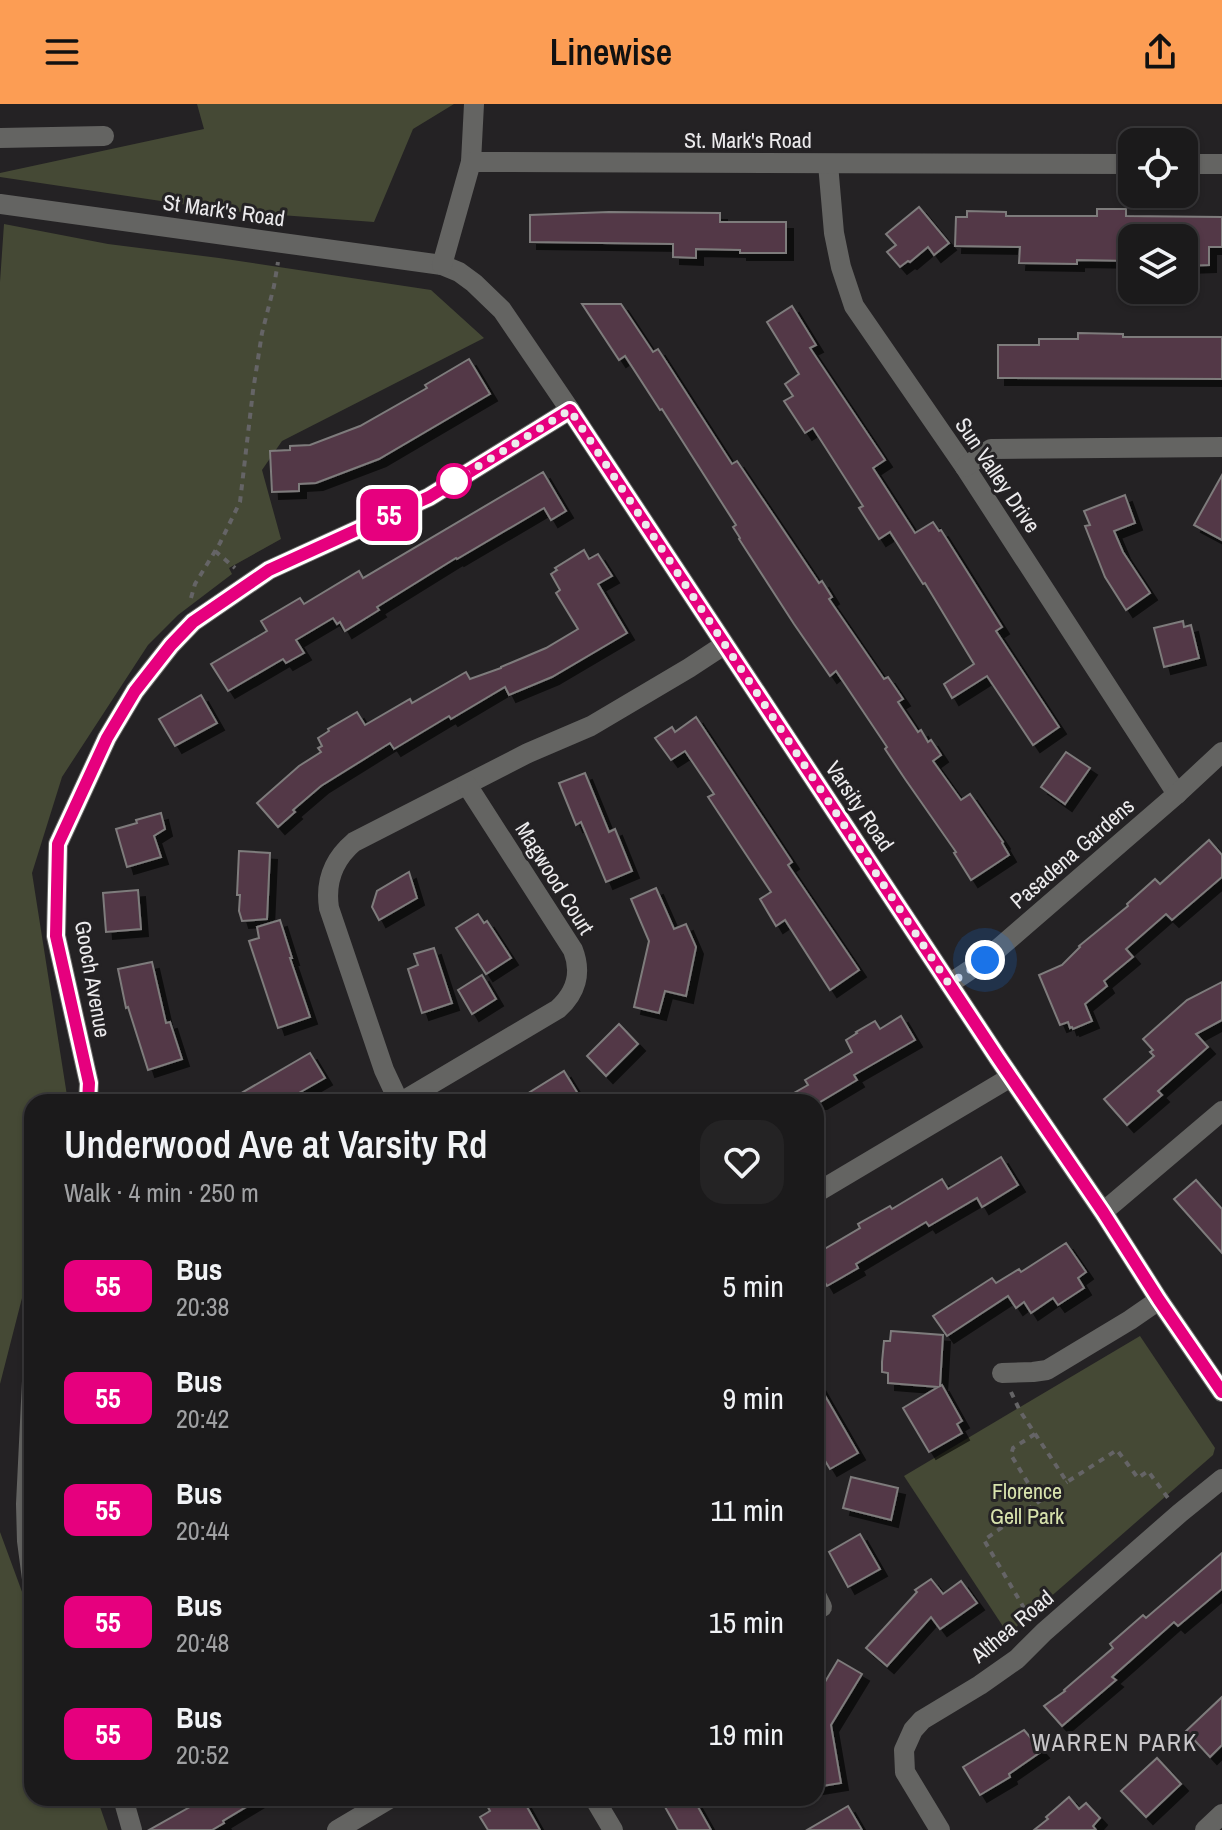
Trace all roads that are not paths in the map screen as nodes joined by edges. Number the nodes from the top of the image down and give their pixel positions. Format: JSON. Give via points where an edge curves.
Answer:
{"nodes":[{"id":1,"x":474,"y":104,"type":"edge"},
{"id":2,"x":104,"y":136,"type":"dead end"},
{"id":3,"x":0,"y":138,"type":"edge"},
{"id":4,"x":471,"y":162,"type":"junction"},
{"id":5,"x":828,"y":164,"type":"junction"},
{"id":6,"x":1118,"y":164,"type":"edge"},
{"id":7,"x":1198,"y":164,"type":"edge"},
{"id":8,"x":1222,"y":164,"type":"edge"},
{"id":9,"x":0,"y":204,"type":"edge"},
{"id":10,"x":442,"y":265,"type":"junction"},
{"id":11,"x":570,"y":410,"type":"junction"},
{"id":12,"x":1222,"y":447,"type":"edge"},
{"id":13,"x":965,"y":467,"type":"junction"},
{"id":14,"x":724,"y":645,"type":"junction"},
{"id":15,"x":1222,"y":752,"type":"edge"},
{"id":16,"x":467,"y":785,"type":"junction"},
{"id":17,"x":1177,"y":794,"type":"junction"},
{"id":18,"x":949,"y":984,"type":"junction"},
{"id":19,"x":1011,"y":1077,"type":"junction"},
{"id":20,"x":88,"y":1094,"type":"edge"},
{"id":21,"x":396,"y":1094,"type":"edge"},
{"id":22,"x":414,"y":1094,"type":"edge"},
{"id":23,"x":1222,"y":1111,"type":"edge"},
{"id":24,"x":824,"y":1188,"type":"edge"},
{"id":25,"x":1103,"y":1212,"type":"junction"},
{"id":26,"x":1159,"y":1300,"type":"junction"},
{"id":27,"x":1002,"y":1373,"type":"road end"},
{"id":28,"x":1222,"y":1392,"type":"edge"},
{"id":29,"x":1222,"y":1479,"type":"edge"},
{"id":30,"x":125,"y":1806,"type":"edge"},
{"id":31,"x":378,"y":1806,"type":"edge"},
{"id":32,"x":599,"y":1806,"type":"edge"},
{"id":33,"x":1222,"y":1814,"type":"edge"},
{"id":34,"x":132,"y":1830,"type":"edge"},
{"id":35,"x":337,"y":1830,"type":"edge"},
{"id":36,"x":613,"y":1830,"type":"edge"},
{"id":37,"x":940,"y":1830,"type":"edge"},
{"id":38,"x":1205,"y":1830,"type":"edge"}],
"edges":[{"from":1,"to":4,"type":"street"},
{"from":2,"to":3,"type":"street"},
{"from":4,"to":5,"type":"street","name":"St. Mark's Road"},
{"from":4,"to":10,"type":"street"},
{"from":5,"to":6,"type":"street","name":"St. Mark's Road"},
{"from":5,"to":13,"type":"street","name":"Sun Valley Drive","via":[[834,233],[854,306]]},
{"from":7,"to":8,"type":"street"},
{"from":9,"to":10,"type":"street","name":"St Mark's Road"},
{"from":10,"to":11,"type":"street","name":"Varsity Road","via":[[474,283],[502,310]]},
{"from":11,"to":14,"type":"street","name":"Varsity Road"},
{"from":11,"to":20,"type":"street","name":"Gooch Avenue","via":[[429,497],[269,570],[193,622],[135,691],[58,844],[56,936]]},
{"from":12,"to":13,"type":"street","via":[[991,449]]},
{"from":13,"to":17,"type":"street","name":"Sun Valley Drive"},
{"from":14,"to":16,"type":"street","name":"Magwood Court","via":[[591,726]]},
{"from":14,"to":18,"type":"street","name":"Varsity Road"},
{"from":15,"to":17,"type":"street","name":"Pasadena Gardens"},
{"from":16,"to":21,"type":"street","name":"Magwood Court","via":[[354,842],[335,864],[328,885],[329,908]]},
{"from":16,"to":22,"type":"street","name":"Magwood Court","via":[[570,944],[576,982],[558,1009]]},
{"from":17,"to":18,"type":"street","name":"Pasadena Gardens","via":[[985,960]]},
{"from":18,"to":19,"type":"street","name":"Varsity Road"},
{"from":19,"to":24,"type":"street"},
{"from":19,"to":25,"type":"street","name":"Varsity Road"},
{"from":23,"to":25,"type":"street"},
{"from":25,"to":26,"type":"street","name":"Varsity Road"},
{"from":26,"to":27,"type":"street","via":[[1047,1370]]},
{"from":26,"to":28,"type":"street","name":"Varsity Road"},
{"from":29,"to":37,"type":"street","name":"Althea Road","via":[[1017,1659],[913,1730],[904,1750],[905,1772]]},
{"from":30,"to":34,"type":"street"},
{"from":31,"to":35,"type":"street"},
{"from":32,"to":36,"type":"street"},
{"from":33,"to":38,"type":"street"}]}
